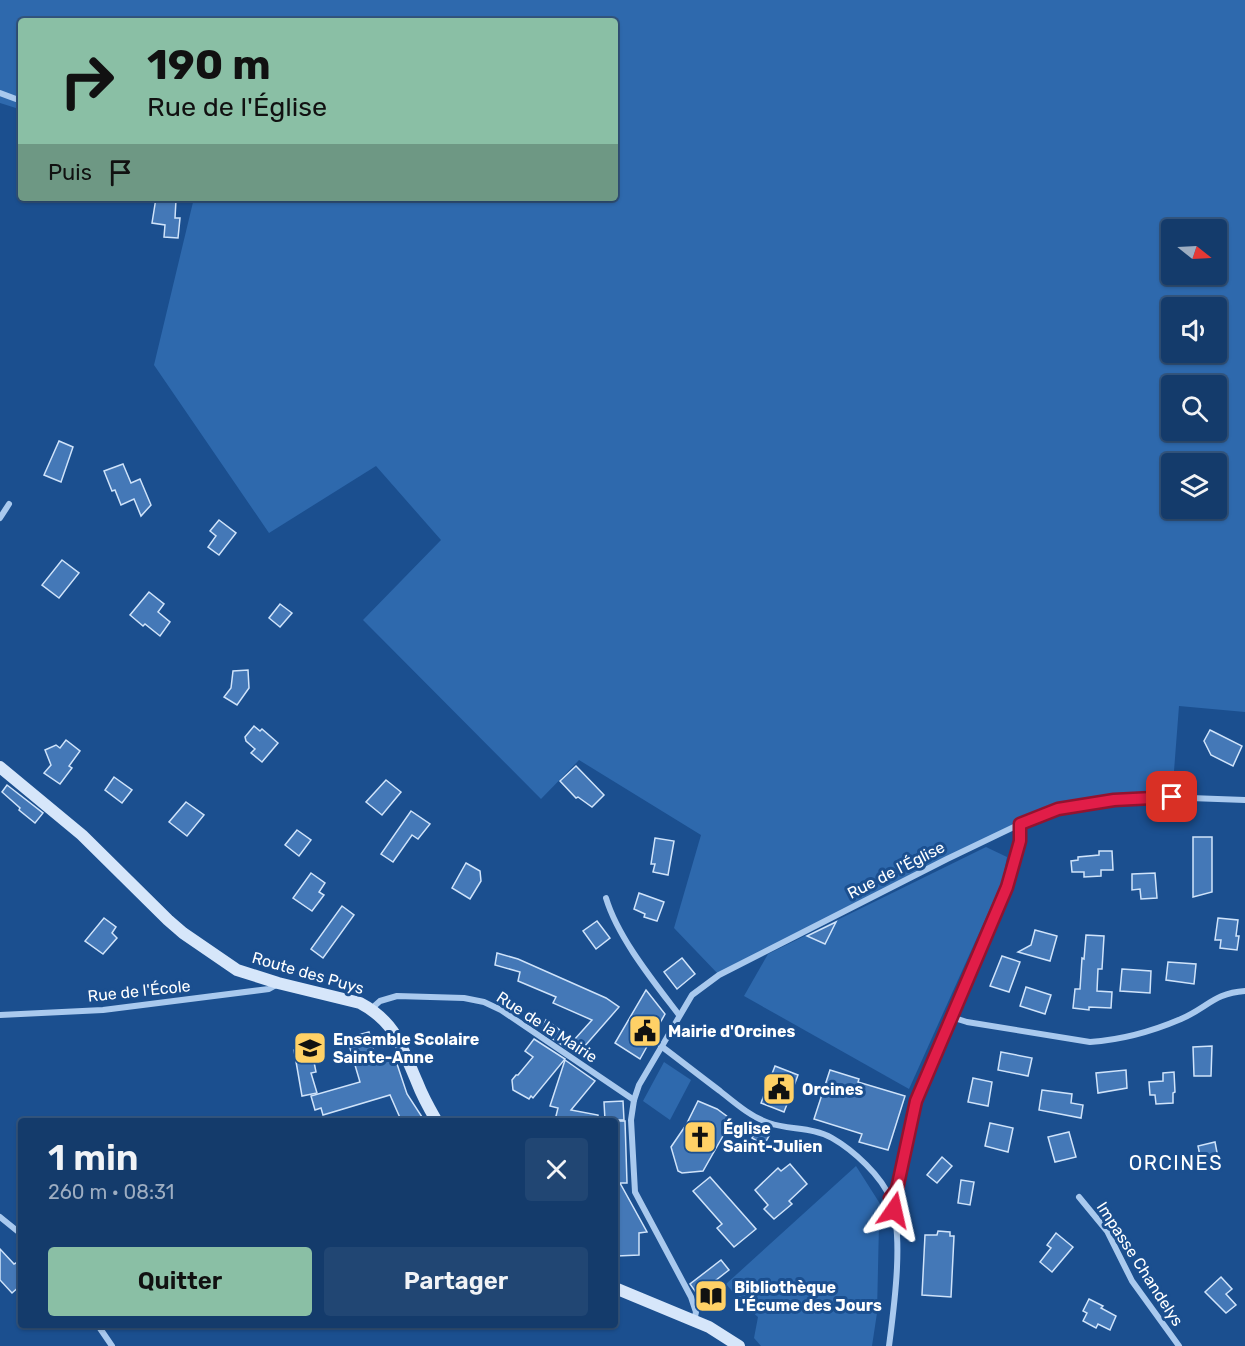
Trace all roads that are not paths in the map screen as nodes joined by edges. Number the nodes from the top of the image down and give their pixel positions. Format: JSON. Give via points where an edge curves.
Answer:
{"nodes":[{"id":1,"x":0,"y":93,"type":"edge"},
{"id":2,"x":16,"y":99,"type":"dead end"},
{"id":3,"x":9,"y":504,"type":"dead end"},
{"id":4,"x":0,"y":518,"type":"edge"},
{"id":5,"x":0,"y":767,"type":"edge"},
{"id":6,"x":1245,"y":800,"type":"edge"},
{"id":7,"x":1020,"y":824,"type":"junction"},
{"id":8,"x":606,"y":898,"type":"dead end"},
{"id":9,"x":278,"y":983,"type":"junction"},
{"id":10,"x":1245,"y":991,"type":"edge"},
{"id":11,"x":370,"y":1009,"type":"junction"},
{"id":12,"x":0,"y":1015,"type":"edge"},
{"id":13,"x":679,"y":1015,"type":"junction"},
{"id":14,"x":951,"y":1017,"type":"junction"},
{"id":15,"x":661,"y":1046,"type":"junction"},
{"id":16,"x":634,"y":1100,"type":"junction"},
{"id":17,"x":435,"y":1118,"type":"edge"},
{"id":18,"x":1079,"y":1197,"type":"dead end"},
{"id":19,"x":890,"y":1198,"type":"junction"},
{"id":20,"x":0,"y":1217,"type":"edge"},
{"id":21,"x":18,"y":1232,"type":"edge"},
{"id":22,"x":618,"y":1289,"type":"edge"},
{"id":23,"x":693,"y":1322,"type":"junction"},
{"id":24,"x":100,"y":1328,"type":"edge"},
{"id":25,"x":112,"y":1346,"type":"edge"},
{"id":26,"x":739,"y":1346,"type":"edge"},
{"id":27,"x":889,"y":1346,"type":"edge"},
{"id":28,"x":1179,"y":1346,"type":"edge"}],
"edges":[{"from":1,"to":2,"type":"street"},
{"from":3,"to":4,"type":"street"},
{"from":5,"to":9,"type":"main road","name":"Route des Puys","via":[[82,835],[183,933],[237,970]]},
{"from":6,"to":7,"type":"street","name":"Rue de l'Église","via":[[1114,800],[1058,809]]},
{"from":7,"to":13,"type":"street","name":"Rue de l'Église","via":[[719,975],[692,995]]},
{"from":7,"to":14,"type":"street","via":[[1020,841],[1007,887]]},
{"from":8,"to":13,"type":"street","via":[[645,970]]},
{"from":9,"to":11,"type":"main road","name":"Route des Puys","via":[[360,1003]]},
{"from":9,"to":12,"type":"street","name":"Rue de l'École","via":[[269,989],[103,1010]]},
{"from":10,"to":14,"type":"street","via":[[1230,992],[1183,1018],[1109,1041],[1090,1042]]},
{"from":11,"to":16,"type":"street","name":"Rue de la Mairie","via":[[380,1001],[398,996],[484,1002]]},
{"from":11,"to":17,"type":"main road","name":"Route des Puys","via":[[398,1037]]},
{"from":13,"to":15,"type":"street","name":"Rue de l'Église"},
{"from":14,"to":19,"type":"street","via":[[916,1101],[897,1189]]},
{"from":15,"to":16,"type":"street","name":"Rue de l'Église"},
{"from":15,"to":19,"type":"street","via":[[748,1113],[770,1124],[830,1137],[858,1156]]},
{"from":16,"to":23,"type":"street","name":"Rue de l'Église","via":[[631,1120],[635,1192],[691,1297],[696,1312]]},
{"from":18,"to":28,"type":"street","name":"Impasse Chandelys","via":[[1107,1232],[1132,1281]]},
{"from":19,"to":27,"type":"street","via":[[897,1221]]},
{"from":20,"to":21,"type":"street"},
{"from":22,"to":23,"type":"main road"},
{"from":23,"to":26,"type":"main road"},
{"from":24,"to":25,"type":"street"}]}
